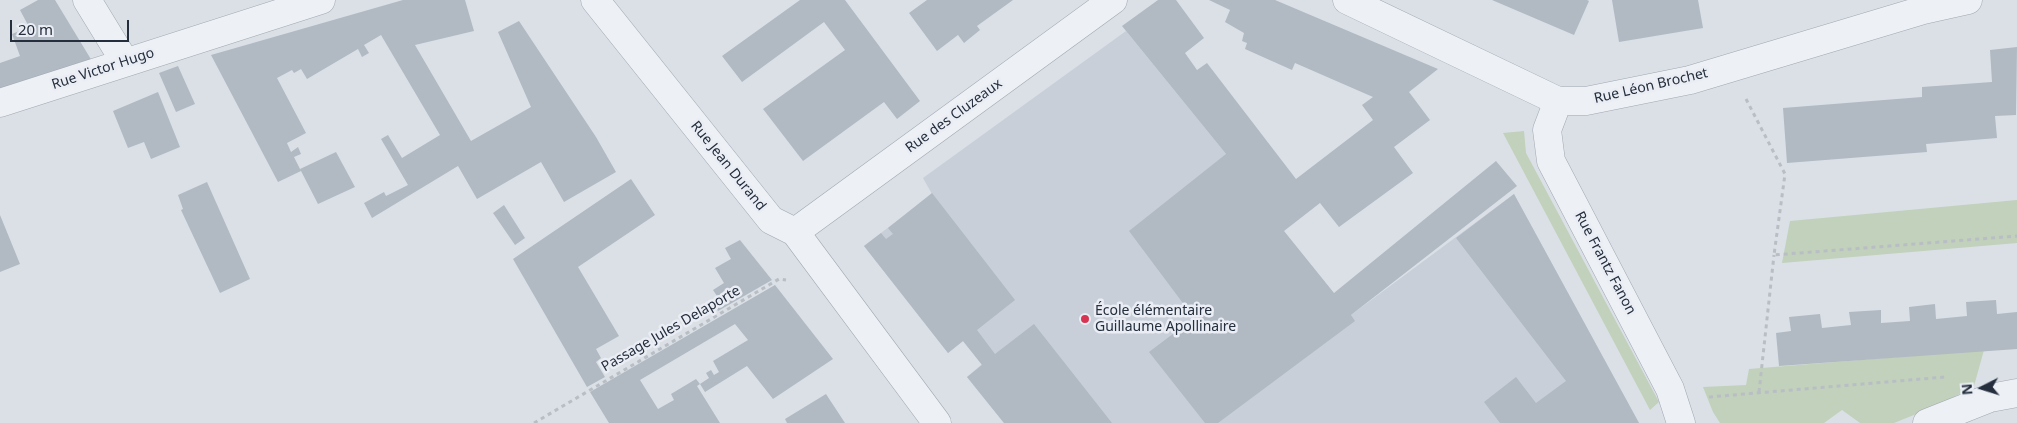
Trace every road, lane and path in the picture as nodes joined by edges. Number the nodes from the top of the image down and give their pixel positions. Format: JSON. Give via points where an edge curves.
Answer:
{"nodes":[{"id":1,"x":87,"y":0,"type":"edge"},
{"id":2,"x":321,"y":0,"type":"edge"},
{"id":3,"x":595,"y":0,"type":"edge"},
{"id":4,"x":1113,"y":0,"type":"edge"},
{"id":5,"x":1347,"y":0,"type":"edge"},
{"id":6,"x":1968,"y":0,"type":"edge"},
{"id":7,"x":125,"y":62,"type":"junction"},
{"id":8,"x":1730,"y":68,"type":"junction"},
{"id":9,"x":1558,"y":101,"type":"junction"},
{"id":10,"x":0,"y":103,"type":"edge"},
{"id":11,"x":794,"y":232,"type":"junction"},
{"id":12,"x":2017,"y":236,"type":"edge"},
{"id":13,"x":1774,"y":255,"type":"junction"},
{"id":14,"x":822,"y":269,"type":"junction"},
{"id":15,"x":1954,"y":376,"type":"dead end"},
{"id":16,"x":1759,"y":392,"type":"junction"},
{"id":17,"x":2017,"y":393,"type":"edge"},
{"id":18,"x":1678,"y":412,"type":"edge"},
{"id":19,"x":925,"y":419,"type":"edge"},
{"id":20,"x":534,"y":423,"type":"edge"},
{"id":21,"x":1928,"y":423,"type":"edge"}],
"edges":[{"from":1,"to":7,"type":"street"},
{"from":2,"to":7,"type":"street","name":"Rue Victor Hugo"},
{"from":3,"to":11,"type":"street","name":"Rue Jean Durand","via":[[771,220]]},
{"from":4,"to":11,"type":"street","name":"Rue des Cluzeaux"},
{"from":5,"to":9,"type":"street","name":"Rue Léon Brochet"},
{"from":6,"to":8,"type":"street","name":"Rue Léon Brochet","via":[[1923,10]]},
{"from":7,"to":10,"type":"street","name":"Rue Victor Hugo"},
{"from":8,"to":9,"type":"street","name":"Rue Léon Brochet","via":[[1690,80],[1586,101]]},
{"from":8,"to":13,"type":"path","via":[[1785,174]]},
{"from":9,"to":18,"type":"street","name":"Rue Frantz Fanon","via":[[1547,130],[1551,161],[1670,388]]},
{"from":11,"to":14,"type":"street","name":"Rue Jean Durand"},
{"from":12,"to":13,"type":"path"},
{"from":13,"to":16,"type":"path"},
{"from":14,"to":19,"type":"street","name":"Rue Jean Durand"},
{"from":14,"to":20,"type":"path","name":"Passage Jules Delaporte","via":[[802,284],[779,278]]},
{"from":15,"to":16,"type":"path"},
{"from":16,"to":18,"type":"path"},
{"from":17,"to":21,"type":"street","via":[[1990,398]]}]}
